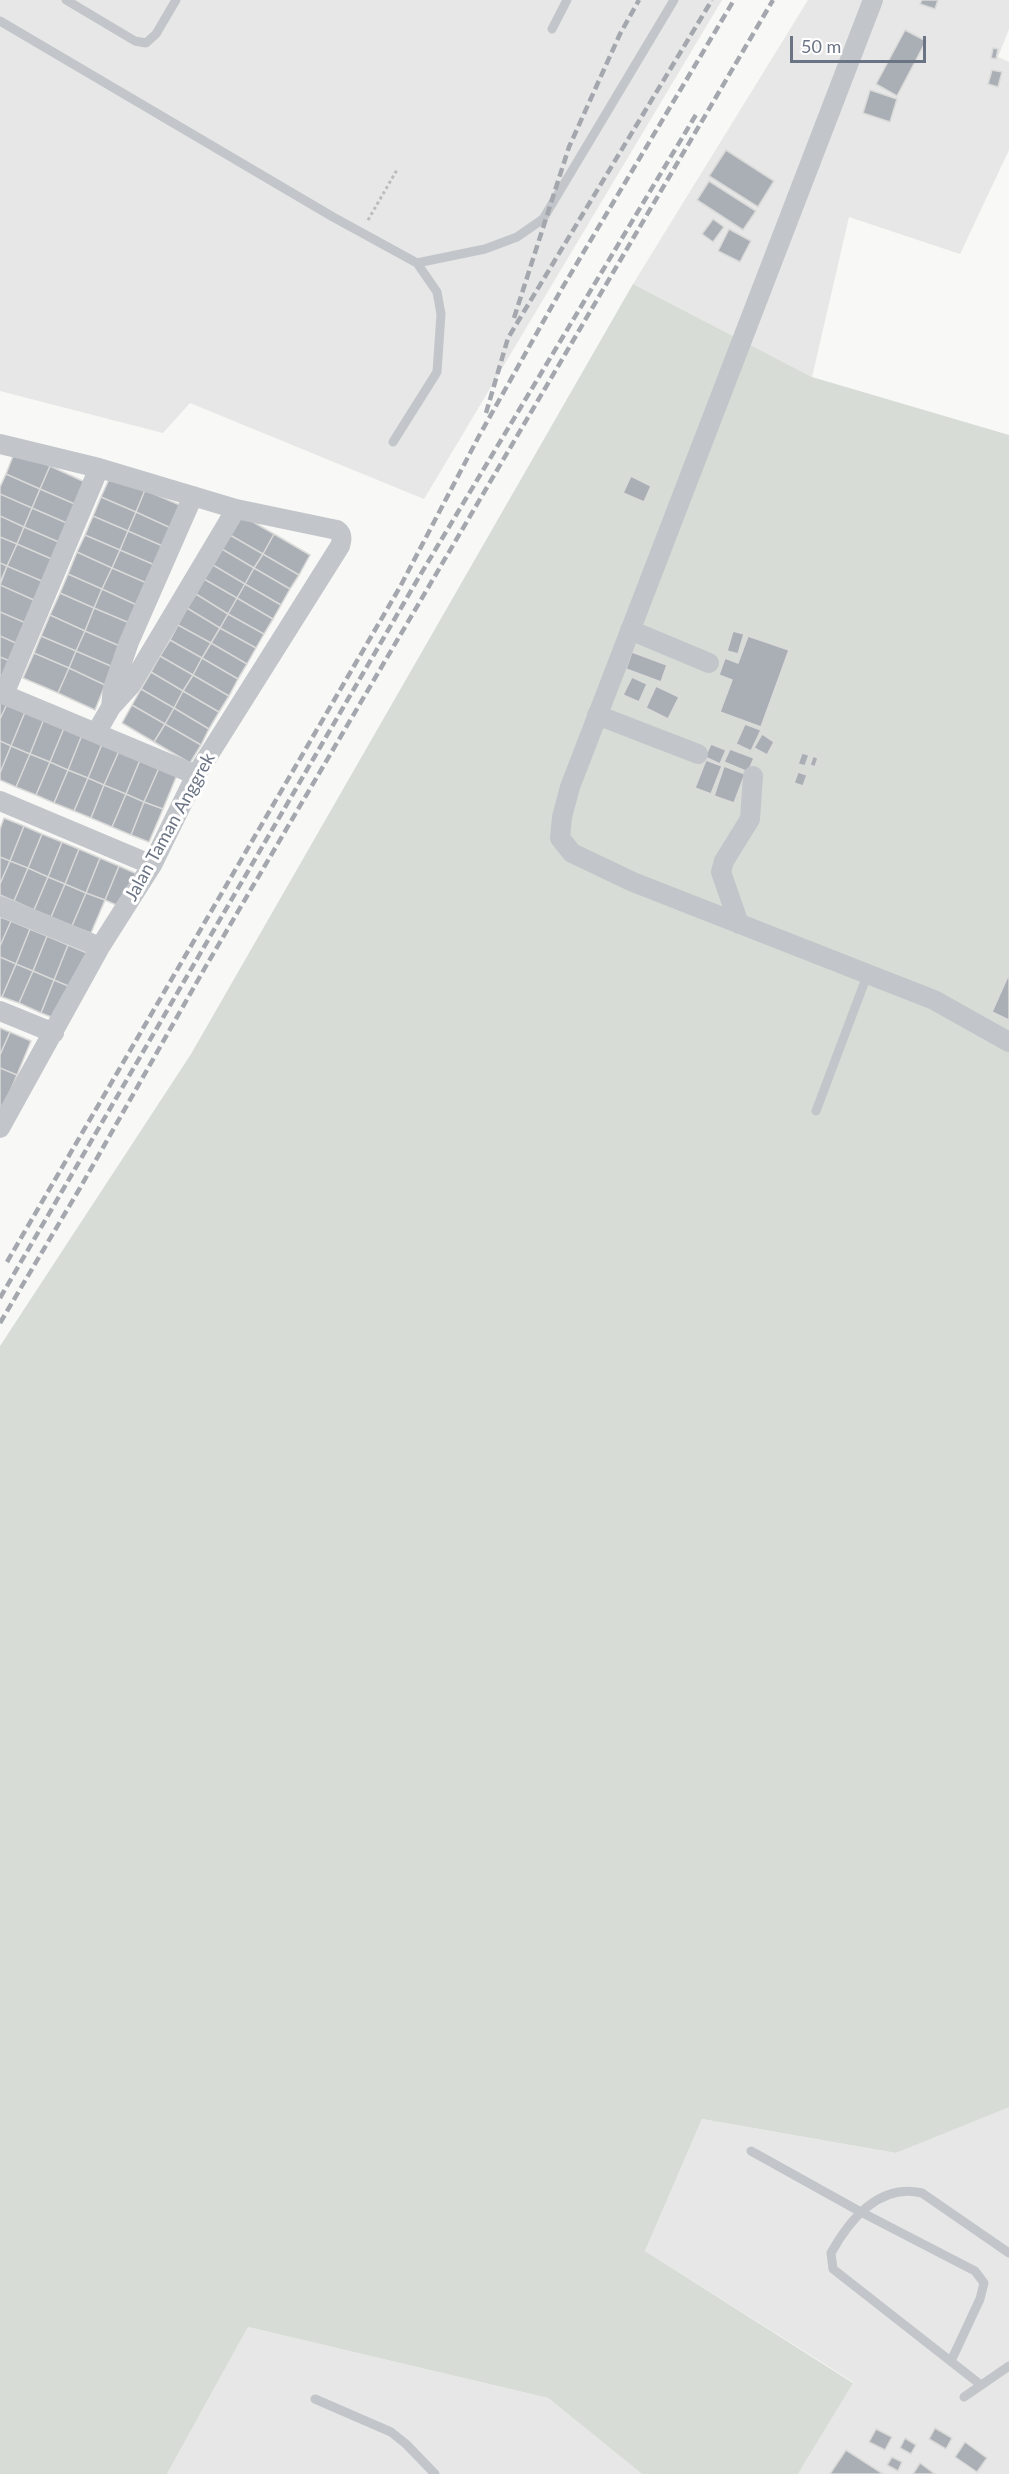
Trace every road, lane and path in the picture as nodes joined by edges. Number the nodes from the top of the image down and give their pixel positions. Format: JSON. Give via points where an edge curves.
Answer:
{"nodes":[{"id":1,"x":66,"y":0,"type":"edge"},
{"id":2,"x":87,"y":0,"type":"edge"},
{"id":3,"x":176,"y":0,"type":"edge"},
{"id":4,"x":567,"y":0,"type":"edge"},
{"id":5,"x":674,"y":0,"type":"edge"},
{"id":6,"x":873,"y":0,"type":"edge"},
{"id":7,"x":81,"y":9,"type":"junction"},
{"id":8,"x":0,"y":21,"type":"edge"},
{"id":9,"x":552,"y":28,"type":"dead end"},
{"id":10,"x":398,"y":168,"type":"dead end"},
{"id":11,"x":361,"y":232,"type":"junction"},
{"id":12,"x":417,"y":263,"type":"junction"},
{"id":13,"x":393,"y":442,"type":"dead end"},
{"id":14,"x":2,"y":449,"type":"edge"},
{"id":15,"x":99,"y":468,"type":"junction"},
{"id":16,"x":193,"y":496,"type":"junction"},
{"id":17,"x":236,"y":509,"type":"junction"},
{"id":18,"x":630,"y":630,"type":"junction"},
{"id":19,"x":709,"y":663,"type":"dead end"},
{"id":20,"x":2,"y":694,"type":"edge"},
{"id":21,"x":111,"y":706,"type":"junction"},
{"id":22,"x":597,"y":715,"type":"junction"},
{"id":23,"x":96,"y":733,"type":"junction"},
{"id":24,"x":698,"y":754,"type":"dead end"},
{"id":25,"x":196,"y":775,"type":"junction"},
{"id":26,"x":753,"y":776,"type":"dead end"},
{"id":27,"x":0,"y":801,"type":"edge"},
{"id":28,"x":152,"y":865,"type":"junction"},
{"id":29,"x":0,"y":906,"type":"edge"},
{"id":30,"x":739,"y":924,"type":"junction"},
{"id":31,"x":100,"y":947,"type":"junction"},
{"id":32,"x":868,"y":973,"type":"junction"},
{"id":33,"x":0,"y":1011,"type":"edge"},
{"id":34,"x":54,"y":1033,"type":"junction"},
{"id":35,"x":1009,"y":1042,"type":"edge"},
{"id":36,"x":816,"y":1111,"type":"dead end"},
{"id":37,"x":1,"y":1123,"type":"edge"},
{"id":38,"x":751,"y":2151,"type":"dead end"},
{"id":39,"x":859,"y":2211,"type":"junction"},
{"id":40,"x":1009,"y":2253,"type":"edge"},
{"id":41,"x":951,"y":2361,"type":"junction"},
{"id":42,"x":1009,"y":2366,"type":"edge"},
{"id":43,"x":981,"y":2385,"type":"junction"},
{"id":44,"x":964,"y":2397,"type":"dead end"},
{"id":45,"x":315,"y":2399,"type":"dead end"},
{"id":46,"x":435,"y":2474,"type":"edge"}],
"edges":[{"from":1,"to":7,"type":"lane"},
{"from":2,"to":7,"type":"lane"},
{"from":3,"to":7,"type":"lane","via":[[156,34],[146,43],[135,41]]},
{"from":4,"to":9,"type":"lane"},
{"from":5,"to":12,"type":"lane","via":[[543,219],[517,237],[485,249]]},
{"from":6,"to":18,"type":"street"},
{"from":8,"to":11,"type":"lane"},
{"from":10,"to":11,"type":"path"},
{"from":11,"to":12,"type":"lane"},
{"from":12,"to":13,"type":"lane","via":[[437,292],[441,314],[436,372]]},
{"from":14,"to":15,"type":"street"},
{"from":15,"to":16,"type":"street"},
{"from":15,"to":20,"type":"street"},
{"from":16,"to":17,"type":"street"},
{"from":16,"to":21,"type":"street","via":[[129,642]]},
{"from":17,"to":21,"type":"street","via":[[131,685]]},
{"from":17,"to":25,"type":"street","name":"Jalan Taman Anggrek","via":[[337,530],[340,546]]},
{"from":18,"to":19,"type":"street"},
{"from":18,"to":22,"type":"street"},
{"from":20,"to":23,"type":"street"},
{"from":21,"to":23,"type":"street"},
{"from":22,"to":24,"type":"street"},
{"from":22,"to":30,"type":"street","via":[[562,817],[560,838],[567,849],[633,882]]},
{"from":23,"to":25,"type":"street"},
{"from":25,"to":28,"type":"street","name":"Jalan Taman Anggrek"},
{"from":26,"to":30,"type":"street","via":[[750,819],[721,872]]},
{"from":27,"to":28,"type":"street"},
{"from":28,"to":31,"type":"street","name":"Jalan Taman Anggrek"},
{"from":29,"to":31,"type":"street"},
{"from":30,"to":32,"type":"street"},
{"from":31,"to":34,"type":"street","name":"Jalan Taman Anggrek"},
{"from":32,"to":35,"type":"street","via":[[934,1000]]},
{"from":32,"to":36,"type":"lane"},
{"from":33,"to":34,"type":"street"},
{"from":34,"to":37,"type":"street","name":"Jalan Taman Anggrek"},
{"from":38,"to":39,"type":"lane"},
{"from":39,"to":40,"type":"lane","via":[[889,2195],[907,2190],[922,2193]]},
{"from":39,"to":41,"type":"lane","via":[[831,2253],[833,2269]]},
{"from":39,"to":41,"type":"lane","via":[[975,2271],[984,2283]]},
{"from":41,"to":43,"type":"lane"},
{"from":42,"to":43,"type":"lane"},
{"from":43,"to":44,"type":"lane"},
{"from":45,"to":46,"type":"lane","via":[[391,2432]]}]}
